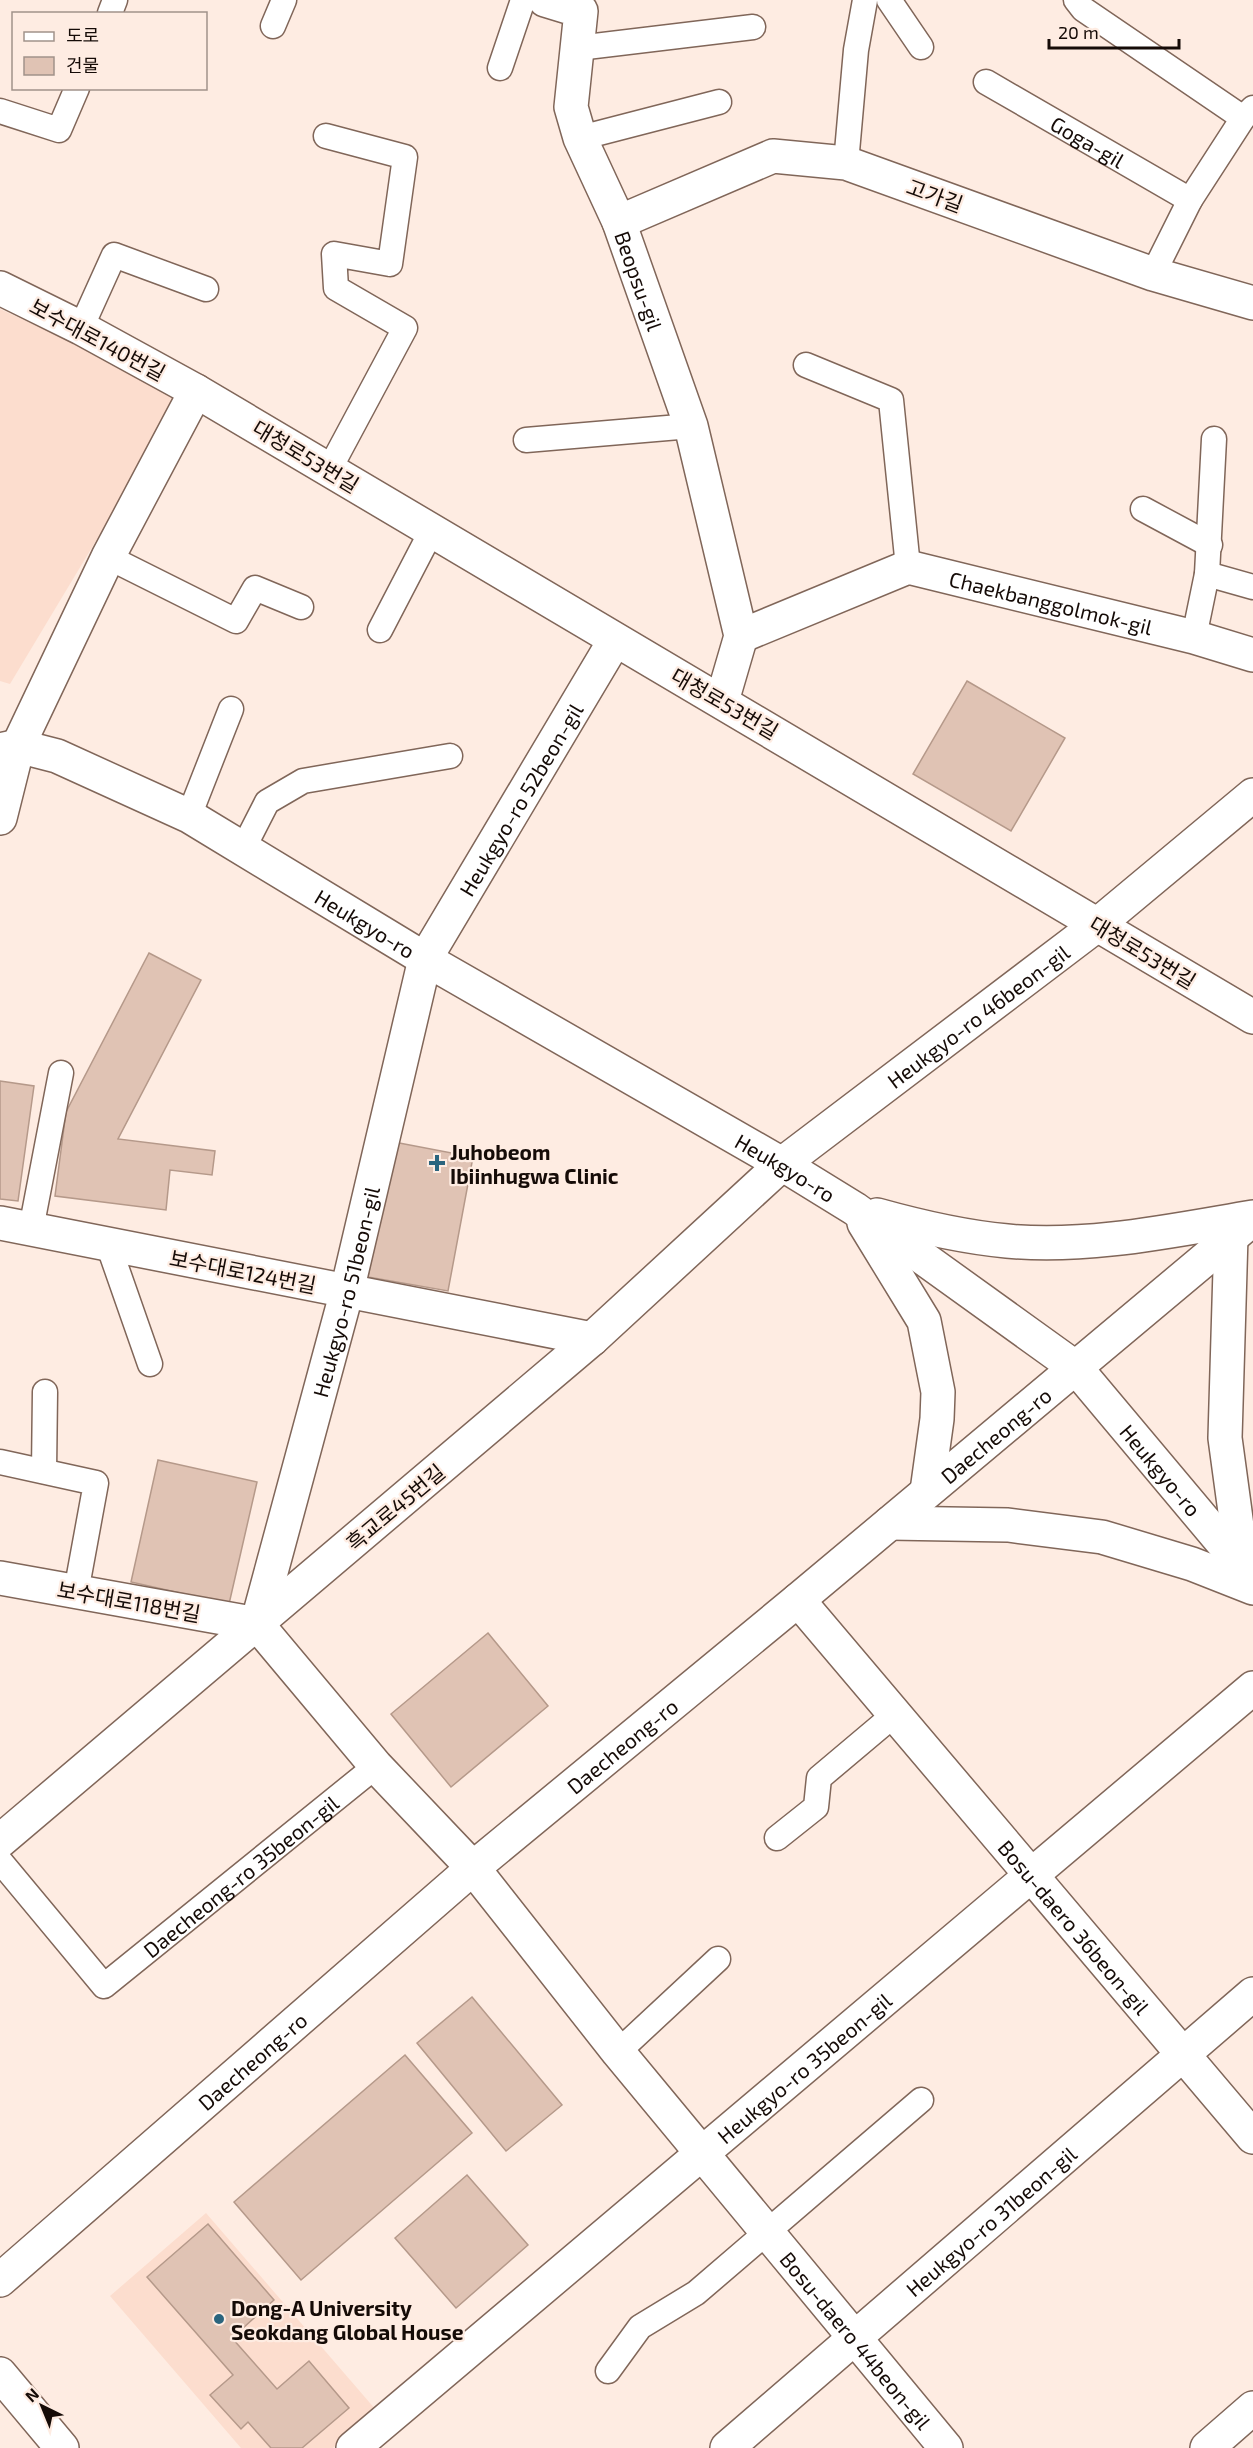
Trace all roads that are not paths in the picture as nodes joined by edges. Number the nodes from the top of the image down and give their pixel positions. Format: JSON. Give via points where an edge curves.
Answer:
{"nodes":[{"id":1,"x":284,"y":0,"type":"edge"},
{"id":2,"x":523,"y":0,"type":"edge"},
{"id":3,"x":545,"y":0,"type":"edge"},
{"id":4,"x":865,"y":0,"type":"edge"},
{"id":5,"x":889,"y":0,"type":"edge"},
{"id":6,"x":1076,"y":0,"type":"edge"},
{"id":7,"x":584,"y":5,"type":"edge"},
{"id":8,"x":273,"y":26,"type":"dead end"},
{"id":9,"x":753,"y":27,"type":"dead end"},
{"id":10,"x":921,"y":47,"type":"dead end"},
{"id":11,"x":578,"y":48,"type":"junction"},
{"id":12,"x":500,"y":68,"type":"dead end"},
{"id":13,"x":986,"y":82,"type":"dead end"},
{"id":14,"x":76,"y":90,"type":"edge"},
{"id":15,"x":719,"y":102,"type":"dead end"},
{"id":16,"x":0,"y":111,"type":"edge"},
{"id":17,"x":1248,"y":113,"type":"edge"},
{"id":18,"x":326,"y":136,"type":"dead end"},
{"id":19,"x":580,"y":138,"type":"junction"},
{"id":20,"x":846,"y":163,"type":"junction"},
{"id":21,"x":1190,"y":200,"type":"junction"},
{"id":22,"x":619,"y":222,"type":"junction"},
{"id":23,"x":1153,"y":274,"type":"junction"},
{"id":24,"x":0,"y":288,"type":"edge"},
{"id":25,"x":206,"y":289,"type":"dead end"},
{"id":26,"x":1253,"y":303,"type":"edge"},
{"id":27,"x":81,"y":328,"type":"junction"},
{"id":28,"x":806,"y":364,"type":"dead end"},
{"id":29,"x":196,"y":391,"type":"junction"},
{"id":30,"x":691,"y":426,"type":"junction"},
{"id":31,"x":1214,"y":439,"type":"dead end"},
{"id":32,"x":526,"y":440,"type":"dead end"},
{"id":33,"x":329,"y":470,"type":"junction"},
{"id":34,"x":1143,"y":510,"type":"dead end"},
{"id":35,"x":432,"y":531,"type":"junction"},
{"id":36,"x":1210,"y":545,"type":"junction"},
{"id":37,"x":108,"y":557,"type":"junction"},
{"id":38,"x":908,"y":567,"type":"junction"},
{"id":39,"x":1207,"y":574,"type":"junction"},
{"id":40,"x":1253,"y":587,"type":"edge"},
{"id":41,"x":301,"y":607,"type":"dead end"},
{"id":42,"x":380,"y":630,"type":"dead end"},
{"id":43,"x":741,"y":636,"type":"junction"},
{"id":44,"x":1194,"y":637,"type":"junction"},
{"id":45,"x":615,"y":640,"type":"junction"},
{"id":46,"x":1253,"y":655,"type":"edge"},
{"id":47,"x":722,"y":701,"type":"junction"},
{"id":48,"x":231,"y":709,"type":"dead end"},
{"id":49,"x":6,"y":742,"type":"edge"},
{"id":50,"x":450,"y":756,"type":"dead end"},
{"id":51,"x":1253,"y":795,"type":"edge"},
{"id":52,"x":189,"y":816,"type":"junction"},
{"id":53,"x":0,"y":818,"type":"edge"},
{"id":54,"x":243,"y":849,"type":"junction"},
{"id":55,"x":1097,"y":925,"type":"junction"},
{"id":56,"x":425,"y":959,"type":"junction"},
{"id":57,"x":1253,"y":1017,"type":"edge"},
{"id":58,"x":61,"y":1073,"type":"dead end"},
{"id":59,"x":783,"y":1164,"type":"junction"},
{"id":60,"x":855,"y":1209,"type":"junction"},
{"id":61,"x":1246,"y":1224,"type":"edge"},
{"id":62,"x":15,"y":1226,"type":"edge"},
{"id":63,"x":108,"y":1244,"type":"junction"},
{"id":64,"x":347,"y":1291,"type":"junction"},
{"id":65,"x":592,"y":1339,"type":"junction"},
{"id":66,"x":150,"y":1364,"type":"dead end"},
{"id":67,"x":1076,"y":1368,"type":"junction"},
{"id":68,"x":45,"y":1392,"type":"dead end"},
{"id":69,"x":0,"y":1462,"type":"edge"},
{"id":70,"x":44,"y":1471,"type":"junction"},
{"id":71,"x":927,"y":1491,"type":"junction"},
{"id":72,"x":890,"y":1523,"type":"junction"},
{"id":73,"x":1249,"y":1577,"type":"edge"},
{"id":74,"x":0,"y":1578,"type":"edge"},
{"id":75,"x":75,"y":1592,"type":"junction"},
{"id":76,"x":798,"y":1600,"type":"junction"},
{"id":77,"x":257,"y":1624,"type":"junction"},
{"id":78,"x":1253,"y":1688,"type":"edge"},
{"id":79,"x":895,"y":1714,"type":"junction"},
{"id":80,"x":376,"y":1766,"type":"junction"},
{"id":81,"x":777,"y":1838,"type":"dead end"},
{"id":82,"x":1,"y":1844,"type":"edge"},
{"id":83,"x":473,"y":1868,"type":"junction"},
{"id":84,"x":1031,"y":1875,"type":"junction"},
{"id":85,"x":718,"y":1959,"type":"dead end"},
{"id":86,"x":1253,"y":1994,"type":"edge"},
{"id":87,"x":618,"y":2052,"type":"junction"},
{"id":88,"x":1183,"y":2055,"type":"junction"},
{"id":89,"x":921,"y":2100,"type":"dead end"},
{"id":90,"x":1253,"y":2137,"type":"edge"},
{"id":91,"x":701,"y":2153,"type":"junction"},
{"id":92,"x":767,"y":2231,"type":"junction"},
{"id":93,"x":0,"y":2280,"type":"edge"},
{"id":94,"x":855,"y":2338,"type":"junction"},
{"id":95,"x":608,"y":2371,"type":"dead end"},
{"id":96,"x":0,"y":2374,"type":"edge"},
{"id":97,"x":1253,"y":2408,"type":"edge"},
{"id":98,"x":62,"y":2448,"type":"edge"},
{"id":99,"x":353,"y":2448,"type":"edge"},
{"id":100,"x":727,"y":2448,"type":"edge"},
{"id":101,"x":946,"y":2448,"type":"edge"},
{"id":102,"x":1207,"y":2448,"type":"edge"}],
"edges":[{"from":1,"to":8,"type":"lane"},
{"from":2,"to":12,"type":"lane"},
{"from":3,"to":7,"type":"street","name":"Beopsu-gil"},
{"from":4,"to":20,"type":"lane","via":[[856,50]]},
{"from":5,"to":10,"type":"lane"},
{"from":6,"to":17,"type":"lane","via":[[1083,9]]},
{"from":7,"to":11,"type":"street","name":"Beopsu-gil"},
{"from":9,"to":11,"type":"lane"},
{"from":11,"to":19,"type":"street","name":"Beopsu-gil","via":[[571,107]]},
{"from":13,"to":21,"type":"lane","name":"Goga-gil"},
{"from":14,"to":16,"type":"lane","via":[[59,130]]},
{"from":15,"to":19,"type":"lane"},
{"from":17,"to":21,"type":"lane"},
{"from":18,"to":33,"type":"lane","via":[[405,157],[390,264],[334,254],[336,288],[405,328]]},
{"from":19,"to":22,"type":"street","name":"Beopsu-gil"},
{"from":20,"to":22,"type":"street","name":"고가길","via":[[773,156]]},
{"from":20,"to":23,"type":"street","name":"고가길"},
{"from":21,"to":23,"type":"lane"},
{"from":22,"to":30,"type":"street","name":"Beopsu-gil"},
{"from":23,"to":26,"type":"street","name":"고가길"},
{"from":24,"to":27,"type":"street","name":"보수대로140번길"},
{"from":25,"to":27,"type":"lane","via":[[114,255]]},
{"from":27,"to":29,"type":"street","name":"보수대로140번길"},
{"from":28,"to":38,"type":"lane","via":[[891,400]]},
{"from":29,"to":33,"type":"street","name":"대청로53번길"},
{"from":29,"to":37,"type":"street"},
{"from":30,"to":32,"type":"lane"},
{"from":30,"to":43,"type":"street","name":"Beopsu-gil"},
{"from":31,"to":36,"type":"lane"},
{"from":33,"to":35,"type":"street","name":"대청로53번길"},
{"from":34,"to":36,"type":"lane"},
{"from":35,"to":42,"type":"lane"},
{"from":35,"to":45,"type":"street","name":"대청로53번길"},
{"from":36,"to":39,"type":"lane"},
{"from":37,"to":41,"type":"lane","via":[[236,621],[255,588]]},
{"from":37,"to":49,"type":"street"},
{"from":38,"to":43,"type":"street"},
{"from":38,"to":44,"type":"street","name":"Chaekbanggolmok-gil"},
{"from":39,"to":40,"type":"lane"},
{"from":39,"to":44,"type":"lane"},
{"from":43,"to":47,"type":"street","name":"Beopsu-gil"},
{"from":44,"to":46,"type":"street","name":"Chaekbanggolmok-gil"},
{"from":45,"to":47,"type":"street","name":"대청로53번길"},
{"from":45,"to":56,"type":"street","name":"Heukgyo-ro 52beon-gil"},
{"from":47,"to":55,"type":"street","name":"대청로53번길"},
{"from":48,"to":52,"type":"lane"},
{"from":49,"to":52,"type":"street","name":"Heukgyo-ro","via":[[57,756]]},
{"from":49,"to":53,"type":"street"},
{"from":50,"to":54,"type":"lane","via":[[303,781],[267,802]]},
{"from":51,"to":55,"type":"street","name":"Heukgyo-ro 46beon-gil"},
{"from":52,"to":54,"type":"street","name":"Heukgyo-ro"},
{"from":54,"to":56,"type":"street","name":"Heukgyo-ro"},
{"from":55,"to":57,"type":"street","name":"대청로53번길"},
{"from":55,"to":59,"type":"street","name":"Heukgyo-ro 46beon-gil"},
{"from":56,"to":59,"type":"street","name":"Heukgyo-ro"},
{"from":56,"to":64,"type":"street","name":"Heukgyo-ro 51beon-gil"},
{"from":58,"to":62,"type":"lane"},
{"from":59,"to":60,"type":"street","name":"Heukgyo-ro"},
{"from":59,"to":65,"type":"street","name":"흑교로45번길"},
{"from":60,"to":61,"type":"street","via":[[934,1231],[1009,1242],[1091,1241]]},
{"from":60,"to":67,"type":"street","name":"Heukgyo-ro"},
{"from":60,"to":71,"type":"street","via":[[924,1321],[938,1392]]},
{"from":61,"to":67,"type":"street","name":"Daecheong-ro"},
{"from":61,"to":73,"type":"street","via":[[1225,1438]]},
{"from":62,"to":63,"type":"street","name":"보수대로124번길"},
{"from":63,"to":64,"type":"street","name":"보수대로124번길"},
{"from":63,"to":66,"type":"lane"},
{"from":64,"to":65,"type":"street","name":"보수대로124번길"},
{"from":64,"to":77,"type":"street","name":"Heukgyo-ro 51beon-gil"},
{"from":65,"to":77,"type":"street","name":"흑교로45번길"},
{"from":67,"to":71,"type":"street","name":"Daecheong-ro"},
{"from":67,"to":73,"type":"street","name":"Heukgyo-ro"},
{"from":68,"to":70,"type":"lane"},
{"from":69,"to":70,"type":"lane"},
{"from":70,"to":75,"type":"lane","via":[[96,1483]]},
{"from":71,"to":72,"type":"street","name":"Daecheong-ro"},
{"from":72,"to":73,"type":"street","via":[[1008,1525],[1102,1537]]},
{"from":72,"to":76,"type":"street","name":"Daecheong-ro"},
{"from":74,"to":75,"type":"street","name":"보수대로118번길"},
{"from":75,"to":77,"type":"street","name":"보수대로118번길"},
{"from":76,"to":79,"type":"street","name":"Bosu-daero 36beon-gil"},
{"from":76,"to":83,"type":"street","name":"Daecheong-ro"},
{"from":77,"to":80,"type":"street"},
{"from":77,"to":82,"type":"street","name":"흑교로45번길"},
{"from":78,"to":84,"type":"street","name":"Heukgyo-ro 35beon-gil"},
{"from":79,"to":81,"type":"lane","via":[[819,1778],[816,1807]]},
{"from":79,"to":84,"type":"street","name":"Bosu-daero 36beon-gil"},
{"from":80,"to":82,"type":"lane","name":"Daecheong-ro 35beon-gil","via":[[104,1986]]},
{"from":80,"to":83,"type":"street"},
{"from":83,"to":87,"type":"street","name":"Bosu-daero 44beon-gil"},
{"from":83,"to":93,"type":"street","name":"Daecheong-ro"},
{"from":84,"to":88,"type":"street","name":"Bosu-daero 36beon-gil"},
{"from":84,"to":91,"type":"street","name":"Heukgyo-ro 35beon-gil"},
{"from":85,"to":87,"type":"lane"},
{"from":86,"to":88,"type":"street","name":"Heukgyo-ro 31beon-gil"},
{"from":87,"to":91,"type":"street","name":"Bosu-daero 44beon-gil"},
{"from":88,"to":90,"type":"street","name":"Bosu-daero 36beon-gil"},
{"from":88,"to":94,"type":"street","name":"Heukgyo-ro 31beon-gil"},
{"from":89,"to":92,"type":"lane","name":"Bosu-daero 44beon-gil"},
{"from":91,"to":92,"type":"street","name":"Bosu-daero 44beon-gil"},
{"from":91,"to":99,"type":"street","name":"Heukgyo-ro 35beon-gil"},
{"from":92,"to":94,"type":"street","name":"Bosu-daero 44beon-gil"},
{"from":92,"to":95,"type":"lane","name":"Bosu-daero 44beon-gil","via":[[696,2293],[640,2327]]},
{"from":94,"to":100,"type":"street","name":"Heukgyo-ro 31beon-gil"},
{"from":94,"to":101,"type":"street","name":"Bosu-daero 44beon-gil"},
{"from":96,"to":98,"type":"street"},
{"from":97,"to":102,"type":"street"}]}
